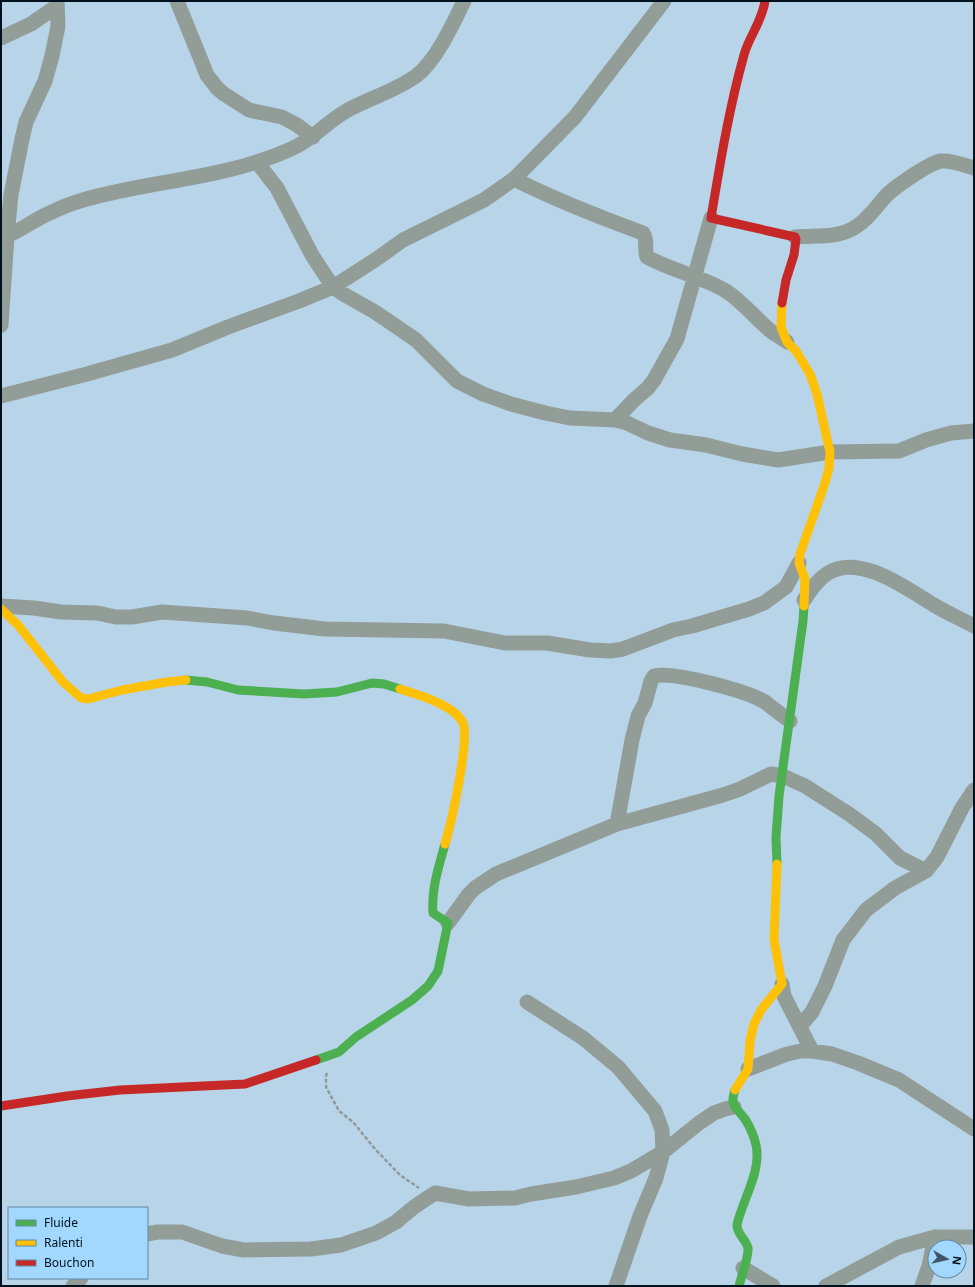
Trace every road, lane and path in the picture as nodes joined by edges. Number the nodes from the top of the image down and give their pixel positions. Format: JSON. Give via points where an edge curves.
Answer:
{"nodes":[{"id":1,"x":178,"y":1,"type":"edge"},
{"id":2,"x":464,"y":1,"type":"edge"},
{"id":3,"x":664,"y":1,"type":"edge"},
{"id":4,"x":765,"y":1,"type":"edge"},
{"id":5,"x":57,"y":3,"type":"edge"},
{"id":6,"x":1,"y":38,"type":"edge"},
{"id":7,"x":313,"y":137,"type":"junction"},
{"id":8,"x":257,"y":162,"type":"junction"},
{"id":9,"x":974,"y":168,"type":"edge"},
{"id":10,"x":514,"y":179,"type":"junction"},
{"id":11,"x":711,"y":218,"type":"junction"},
{"id":12,"x":4,"y":236,"type":"edge"},
{"id":13,"x":795,"y":237,"type":"junction"},
{"id":14,"x":694,"y":276,"type":"junction"},
{"id":15,"x":333,"y":286,"type":"junction"},
{"id":16,"x":1,"y":325,"type":"edge"},
{"id":17,"x":787,"y":342,"type":"junction"},
{"id":18,"x":1,"y":396,"type":"edge"},
{"id":19,"x":615,"y":420,"type":"junction"},
{"id":20,"x":974,"y":431,"type":"edge"},
{"id":21,"x":830,"y":452,"type":"junction"},
{"id":22,"x":799,"y":563,"type":"junction"},
{"id":23,"x":804,"y":600,"type":"junction"},
{"id":24,"x":1,"y":608,"type":"edge"},
{"id":25,"x":974,"y":626,"type":"edge"},
{"id":26,"x":790,"y":721,"type":"junction"},
{"id":27,"x":783,"y":776,"type":"junction"},
{"id":28,"x":974,"y":790,"type":"edge"},
{"id":29,"x":617,"y":824,"type":"junction"},
{"id":30,"x":926,"y":871,"type":"junction"},
{"id":31,"x":448,"y":922,"type":"junction"},
{"id":32,"x":782,"y":984,"type":"junction"},
{"id":33,"x":527,"y":1002,"type":"dead end"},
{"id":34,"x":800,"y":1026,"type":"junction"},
{"id":35,"x":812,"y":1051,"type":"junction"},
{"id":36,"x":748,"y":1069,"type":"junction"},
{"id":37,"x":327,"y":1071,"type":"dead end"},
{"id":38,"x":1,"y":1106,"type":"edge"},
{"id":39,"x":734,"y":1108,"type":"junction"},
{"id":40,"x":974,"y":1128,"type":"edge"},
{"id":41,"x":663,"y":1152,"type":"junction"},
{"id":42,"x":435,"y":1193,"type":"junction"},
{"id":43,"x":148,"y":1234,"type":"edge"},
{"id":44,"x":935,"y":1237,"type":"junction"},
{"id":45,"x":974,"y":1237,"type":"edge"},
{"id":46,"x":743,"y":1268,"type":"junction"},
{"id":47,"x":616,"y":1286,"type":"edge"},
{"id":48,"x":739,"y":1286,"type":"edge"},
{"id":49,"x":773,"y":1286,"type":"edge"},
{"id":50,"x":826,"y":1286,"type":"edge"},
{"id":51,"x":922,"y":1286,"type":"edge"}],
"edges":[{"from":1,"to":7,"type":"street","via":[[207,75],[216,88],[249,110],[282,117]]},
{"from":2,"to":7,"type":"street","via":[[452,27],[426,68],[400,86],[334,118]]},
{"from":3,"to":10,"type":"street","via":[[575,117]]},
{"from":4,"to":11,"type":"street","via":[[760,23],[745,52],[728,123]]},
{"from":5,"to":6,"type":"street","via":[[32,24]]},
{"from":5,"to":12,"type":"street","via":[[58,26],[52,56],[46,81],[26,122]]},
{"from":7,"to":8,"type":"street","via":[[291,150]]},
{"from":8,"to":12,"type":"street","via":[[83,200]]},
{"from":8,"to":15,"type":"street","via":[[277,188],[322,272]]},
{"from":9,"to":13,"type":"street","via":[[942,161],[927,166],[886,196],[858,226],[831,236]]},
{"from":10,"to":14,"type":"street","via":[[643,233],[646,238],[647,257]]},
{"from":10,"to":15,"type":"street","via":[[484,200],[403,240]]},
{"from":11,"to":13,"type":"street"},
{"from":11,"to":14,"type":"street"},
{"from":12,"to":16,"type":"street"},
{"from":13,"to":17,"type":"street","via":[[796,243],[781,311],[781,327]]},
{"from":14,"to":17,"type":"street","via":[[726,291]]},
{"from":14,"to":19,"type":"street","via":[[677,339],[648,388]]},
{"from":15,"to":18,"type":"street","via":[[172,350]]},
{"from":15,"to":19,"type":"street","via":[[410,336],[457,381],[483,394],[511,404],[570,418]]},
{"from":17,"to":21,"type":"street","via":[[796,351],[810,374]]},
{"from":19,"to":21,"type":"street","via":[[670,440],[778,460]]},
{"from":20,"to":21,"type":"street","via":[[951,433],[899,451]]},
{"from":21,"to":22,"type":"street","via":[[829,468]]},
{"from":22,"to":23,"type":"street","via":[[805,580]]},
{"from":22,"to":24,"type":"street","via":[[786,587],[764,603],[610,651],[547,643],[505,643],[444,631],[325,629],[274,624],[247,618],[162,612],[116,617],[34,608]]},
{"from":23,"to":25,"type":"street","via":[[818,581],[829,572],[845,567],[865,569],[885,576]]},
{"from":23,"to":26,"type":"street"},
{"from":24,"to":31,"type":"street","via":[[18,625],[63,682],[81,698],[88,699],[141,686],[183,680],[207,682],[238,690],[304,694],[337,692],[372,683],[384,684],[431,699],[446,707],[463,723],[465,734],[452,820],[436,876],[432,902],[433,913]]},
{"from":26,"to":27,"type":"street"},
{"from":26,"to":29,"type":"street","via":[[765,702],[744,693],[664,674],[654,676],[638,716]]},
{"from":27,"to":29,"type":"street","via":[[770,774],[723,795]]},
{"from":27,"to":30,"type":"street","via":[[805,786],[849,814],[876,834],[900,858]]},
{"from":27,"to":32,"type":"street","via":[[776,837],[774,939]]},
{"from":28,"to":30,"type":"street","via":[[937,857]]},
{"from":29,"to":31,"type":"street","via":[[496,874],[475,888]]},
{"from":30,"to":34,"type":"street","via":[[895,888],[866,910],[843,940],[825,986],[812,1012]]},
{"from":31,"to":38,"type":"street","via":[[438,971],[428,986],[339,1052],[245,1084],[120,1090]]},
{"from":32,"to":34,"type":"street","via":[[784,996]]},
{"from":32,"to":36,"type":"street","via":[[759,1012],[754,1024]]},
{"from":33,"to":41,"type":"street","via":[[583,1038],[618,1067],[655,1111],[662,1130]]},
{"from":34,"to":35,"type":"street"},
{"from":35,"to":36,"type":"street","via":[[787,1054]]},
{"from":35,"to":40,"type":"street","via":[[832,1054],[899,1080]]},
{"from":36,"to":39,"type":"street","via":[[733,1094]]},
{"from":37,"to":42,"type":"path","via":[[326,1087],[340,1111],[400,1175]]},
{"from":39,"to":41,"type":"street","via":[[714,1113]]},
{"from":39,"to":46,"type":"street","via":[[751,1131],[757,1148],[756,1162],[737,1228],[748,1246]]},
{"from":41,"to":42,"type":"street","via":[[631,1171],[576,1188],[505,1199],[469,1198]]},
{"from":41,"to":47,"type":"street"},
{"from":42,"to":43,"type":"street","via":[[396,1222],[376,1233],[341,1245],[311,1249],[244,1250],[222,1246],[182,1232]]},
{"from":44,"to":45,"type":"street"},
{"from":44,"to":50,"type":"street","via":[[899,1247]]},
{"from":44,"to":51,"type":"street"},
{"from":46,"to":48,"type":"street"},
{"from":46,"to":49,"type":"street"}]}
